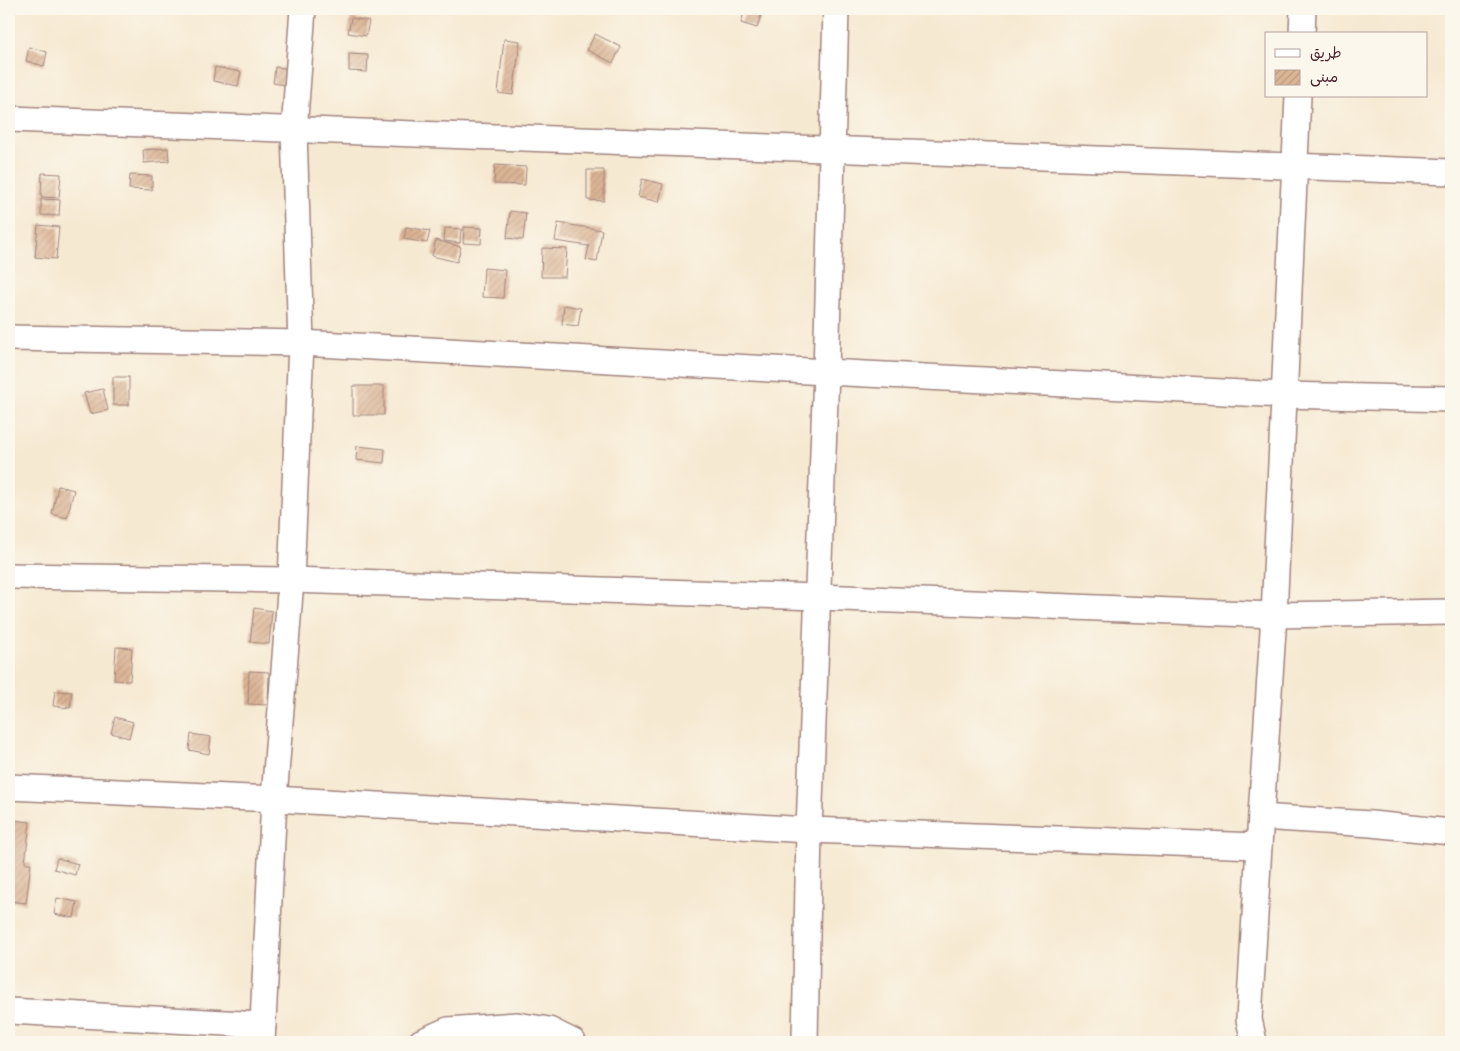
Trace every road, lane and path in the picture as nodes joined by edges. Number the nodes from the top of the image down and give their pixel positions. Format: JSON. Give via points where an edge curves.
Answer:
{"nodes":[{"id":1,"x":303,"y":9,"type":"edge"},
{"id":2,"x":836,"y":9,"type":"edge"},
{"id":3,"x":1304,"y":9,"type":"edge"},
{"id":4,"x":1302,"y":32,"type":"edge"},
{"id":5,"x":1298,"y":98,"type":"edge"},
{"id":6,"x":9,"y":120,"type":"edge"},
{"id":7,"x":294,"y":131,"type":"junction"},
{"id":8,"x":833,"y":148,"type":"junction"},
{"id":9,"x":1294,"y":165,"type":"junction"},
{"id":10,"x":1451,"y":172,"type":"edge"},
{"id":11,"x":9,"y":338,"type":"edge"},
{"id":12,"x":301,"y":343,"type":"junction"},
{"id":13,"x":826,"y":372,"type":"junction"},
{"id":14,"x":1284,"y":394,"type":"junction"},
{"id":15,"x":1451,"y":398,"type":"edge"},
{"id":16,"x":9,"y":576,"type":"edge"},
{"id":17,"x":291,"y":580,"type":"junction"},
{"id":18,"x":818,"y":597,"type":"junction"},
{"id":19,"x":1451,"y":612,"type":"edge"},
{"id":20,"x":1274,"y":615,"type":"junction"},
{"id":21,"x":9,"y":787,"type":"edge"},
{"id":22,"x":274,"y":799,"type":"junction"},
{"id":23,"x":1261,"y":818,"type":"junction"},
{"id":24,"x":809,"y":830,"type":"junction"},
{"id":25,"x":1451,"y":832,"type":"edge"},
{"id":26,"x":1259,"y":846,"type":"junction"},
{"id":27,"x":9,"y":1011,"type":"edge"},
{"id":28,"x":262,"y":1033,"type":"edge"},
{"id":29,"x":421,"y":1042,"type":"edge"},
{"id":30,"x":573,"y":1042,"type":"edge"},
{"id":31,"x":805,"y":1042,"type":"edge"},
{"id":32,"x":1254,"y":1042,"type":"edge"}],
"edges":[{"from":1,"to":7,"type":"street"},
{"from":2,"to":8,"type":"street"},
{"from":3,"to":4,"type":"street"},
{"from":5,"to":9,"type":"street"},
{"from":6,"to":7,"type":"street"},
{"from":7,"to":8,"type":"street"},
{"from":7,"to":12,"type":"street"},
{"from":8,"to":9,"type":"street"},
{"from":8,"to":13,"type":"street"},
{"from":9,"to":10,"type":"street"},
{"from":9,"to":14,"type":"street"},
{"from":11,"to":12,"type":"street"},
{"from":12,"to":13,"type":"street"},
{"from":12,"to":17,"type":"street"},
{"from":13,"to":14,"type":"street"},
{"from":13,"to":18,"type":"street"},
{"from":14,"to":15,"type":"street"},
{"from":14,"to":20,"type":"street"},
{"from":16,"to":17,"type":"street"},
{"from":17,"to":18,"type":"street"},
{"from":17,"to":22,"type":"street"},
{"from":18,"to":20,"type":"street"},
{"from":18,"to":24,"type":"street"},
{"from":19,"to":20,"type":"street"},
{"from":20,"to":23,"type":"street"},
{"from":21,"to":22,"type":"street"},
{"from":22,"to":24,"type":"street"},
{"from":22,"to":28,"type":"street"},
{"from":23,"to":25,"type":"street"},
{"from":23,"to":26,"type":"street"},
{"from":24,"to":26,"type":"street"},
{"from":24,"to":31,"type":"street"},
{"from":26,"to":32,"type":"street","via":[[1250,1019]]},
{"from":27,"to":28,"type":"street"},
{"from":29,"to":30,"type":"street","via":[[448,1030],[517,1025],[549,1030]]}]}
